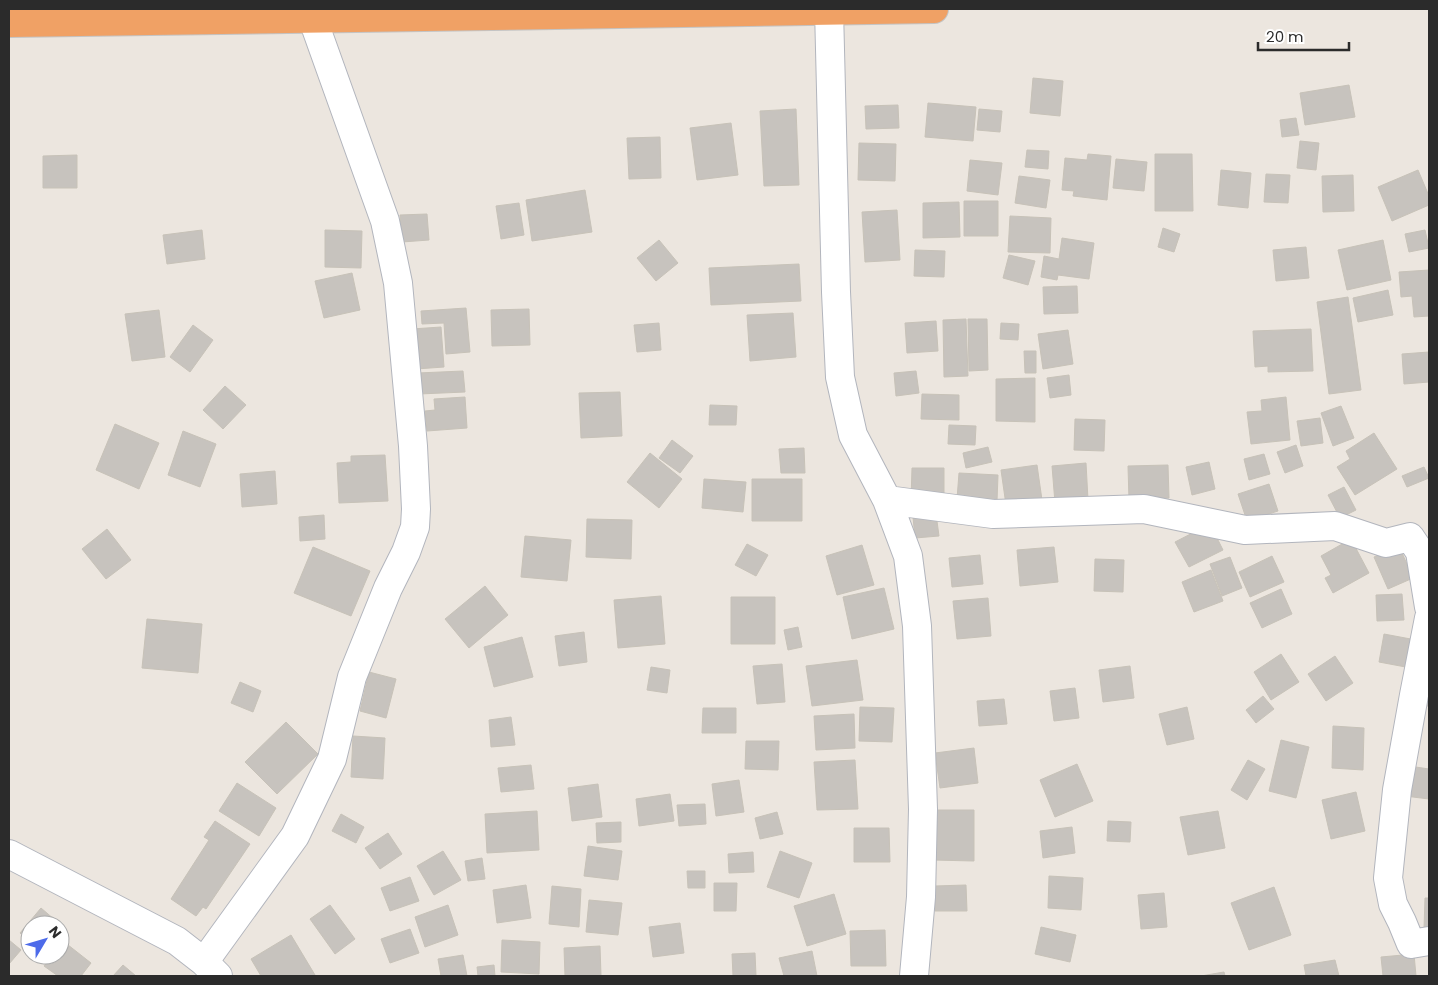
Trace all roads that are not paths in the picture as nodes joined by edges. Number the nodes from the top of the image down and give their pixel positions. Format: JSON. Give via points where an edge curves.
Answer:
{"nodes":[{"id":1,"x":934,"y":9,"type":"edge"},
{"id":2,"x":829,"y":10,"type":"edge"},
{"id":3,"x":312,"y":17,"type":"junction"},
{"id":4,"x":9,"y":23,"type":"edge"},
{"id":5,"x":887,"y":500,"type":"junction"},
{"id":6,"x":1429,"y":607,"type":"edge"},
{"id":7,"x":1429,"y":618,"type":"edge"},
{"id":8,"x":9,"y":854,"type":"edge"},
{"id":9,"x":1429,"y":941,"type":"edge"},
{"id":10,"x":211,"y":969,"type":"edge"},
{"id":11,"x":914,"y":976,"type":"edge"}],
"edges":[{"from":1,"to":2,"type":"highway"},
{"from":2,"to":3,"type":"highway"},
{"from":2,"to":5,"type":"street","via":[[840,377],[853,435]]},
{"from":3,"to":4,"type":"highway"},
{"from":3,"to":10,"type":"street","via":[[385,221],[398,282],[410,417],[415,527],[352,677],[332,759],[295,836]]},
{"from":5,"to":6,"type":"street","via":[[993,514],[1144,509],[1245,530],[1335,526],[1386,543],[1410,537],[1420,552]]},
{"from":5,"to":11,"type":"street","via":[[908,556],[917,626],[924,809]]},
{"from":7,"to":9,"type":"street","via":[[1397,790],[1388,878],[1393,904],[1411,944]]},
{"from":8,"to":10,"type":"street","via":[[170,938]]}]}
